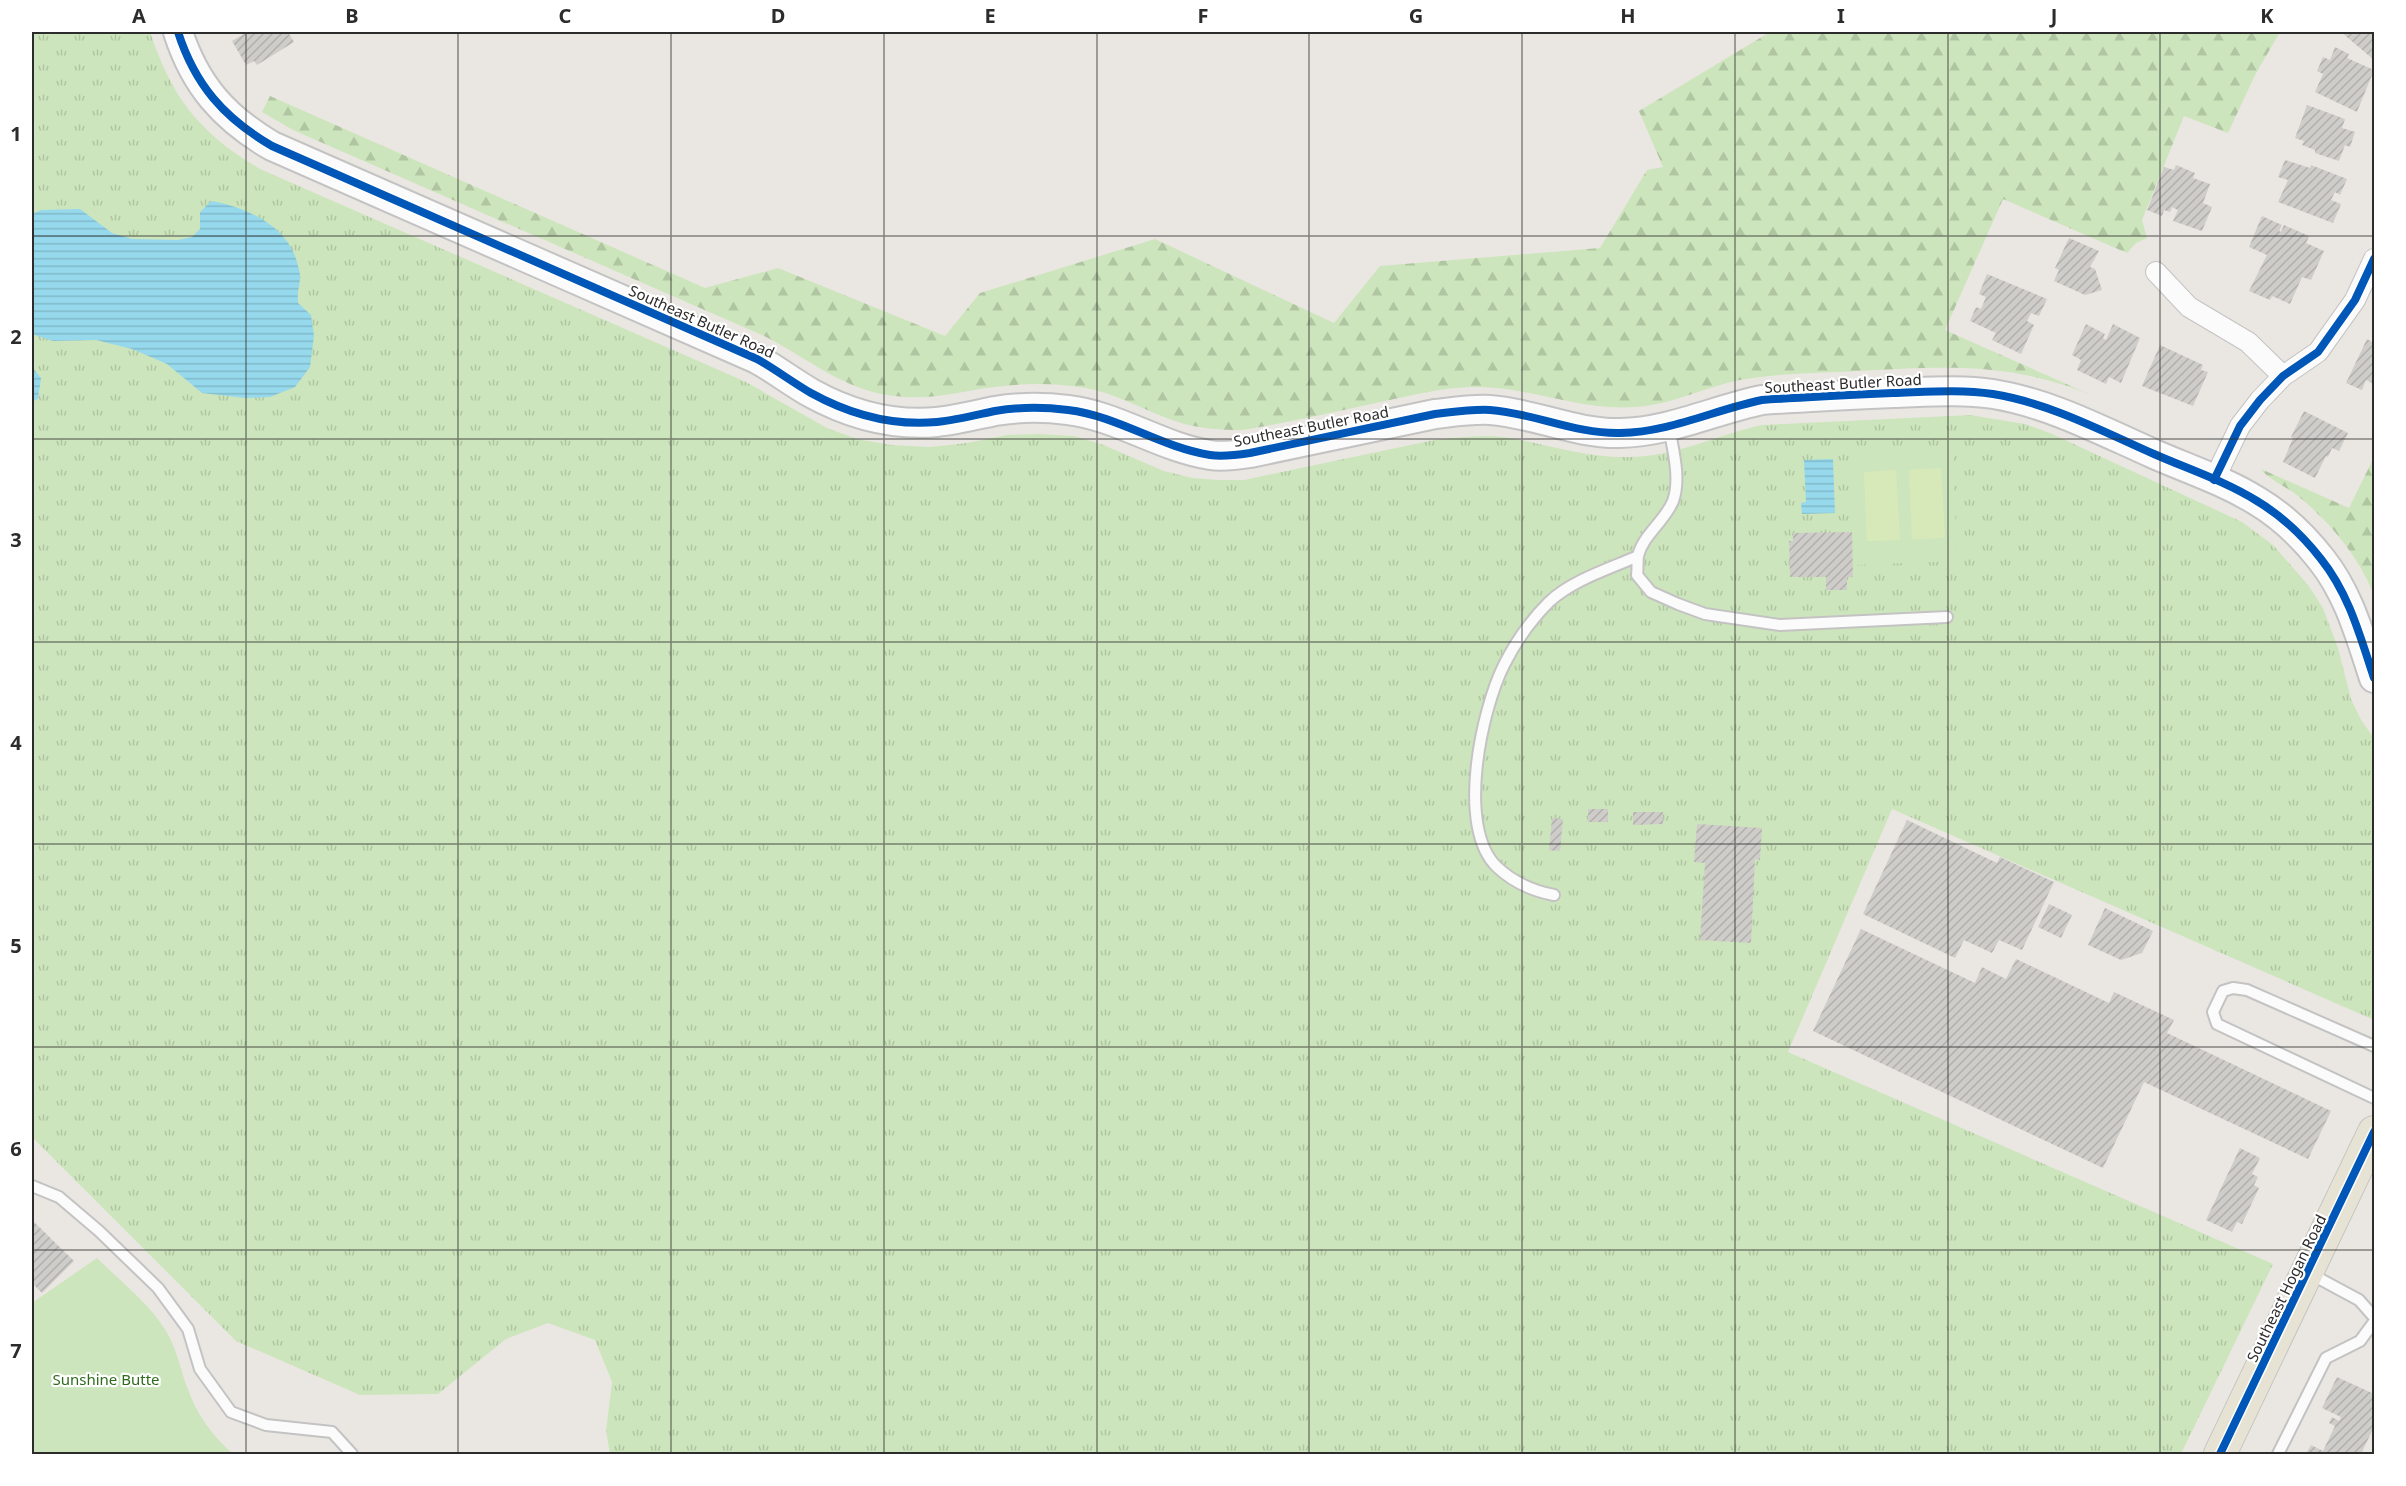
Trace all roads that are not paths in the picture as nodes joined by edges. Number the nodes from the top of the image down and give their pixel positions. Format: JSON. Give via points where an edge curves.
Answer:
{"nodes":[{"id":1,"x":178,"y":32,"type":"edge"},
{"id":2,"x":2374,"y":259,"type":"edge"},
{"id":3,"x":2156,"y":272,"type":"dead end"},
{"id":4,"x":2370,"y":285,"type":"edge"},
{"id":5,"x":2283,"y":376,"type":"junction"},
{"id":6,"x":1669,"y":427,"type":"junction"},
{"id":7,"x":2214,"y":480,"type":"junction"},
{"id":8,"x":1638,"y":556,"type":"junction"},
{"id":9,"x":1947,"y":616,"type":"dead end"},
{"id":10,"x":2374,"y":678,"type":"edge"},
{"id":11,"x":1554,"y":895,"type":"dead end"},
{"id":12,"x":2374,"y":1046,"type":"edge"},
{"id":13,"x":2374,"y":1098,"type":"edge"},
{"id":14,"x":2374,"y":1132,"type":"edge"},
{"id":15,"x":32,"y":1186,"type":"edge"},
{"id":16,"x":2309,"y":1273,"type":"junction"},
{"id":17,"x":2374,"y":1317,"type":"edge"},
{"id":18,"x":2374,"y":1322,"type":"edge"},
{"id":19,"x":352,"y":1455,"type":"edge"},
{"id":20,"x":2220,"y":1455,"type":"edge"},
{"id":21,"x":2278,"y":1455,"type":"edge"}],
"edges":[{"from":1,"to":6,"type":"main road","name":"Southeast Butler Road","via":[[185,55],[212,98],[248,132],[272,146],[748,355],[809,392],[857,413],[908,422],[937,422],[1019,408],[1068,410],[1092,414],[1190,451],[1229,456],[1466,411],[1491,410],[1595,432]]},
{"from":2,"to":4,"type":"street"},
{"from":3,"to":5,"type":"street","via":[[2189,307],[2248,342]]},
{"from":4,"to":5,"type":"street","via":[[2318,352]]},
{"from":5,"to":7,"type":"street","via":[[2240,426]]},
{"from":6,"to":7,"type":"main road","name":"Southeast Butler Road","via":[[1762,400],[1975,392],[2047,408]]},
{"from":6,"to":8,"type":"lane","via":[[1676,477],[1674,499]]},
{"from":7,"to":10,"type":"main road","name":"Southeast Butler Road","via":[[2276,514],[2321,559],[2349,605]]},
{"from":8,"to":9,"type":"lane","via":[[1638,575],[1651,592],[1706,614],[1780,625]]},
{"from":8,"to":11,"type":"lane","via":[[1578,583],[1550,601],[1522,635],[1503,667],[1485,724],[1474,788],[1476,818],[1484,846],[1496,866],[1515,881]]},
{"from":12,"to":13,"type":"lane","via":[[2247,990],[2223,991],[2213,1012],[2217,1024]]},
{"from":14,"to":16,"type":"main road","name":"Southeast Hogan Road"},
{"from":15,"to":19,"type":"lane","via":[[59,1197],[158,1288],[188,1329],[200,1370],[231,1412],[266,1425],[332,1432]]},
{"from":16,"to":17,"type":"lane","via":[[2359,1300]]},
{"from":16,"to":20,"type":"main road","name":"Southeast Hogan Road"},
{"from":18,"to":21,"type":"lane","via":[[2360,1341],[2326,1358]]}]}
